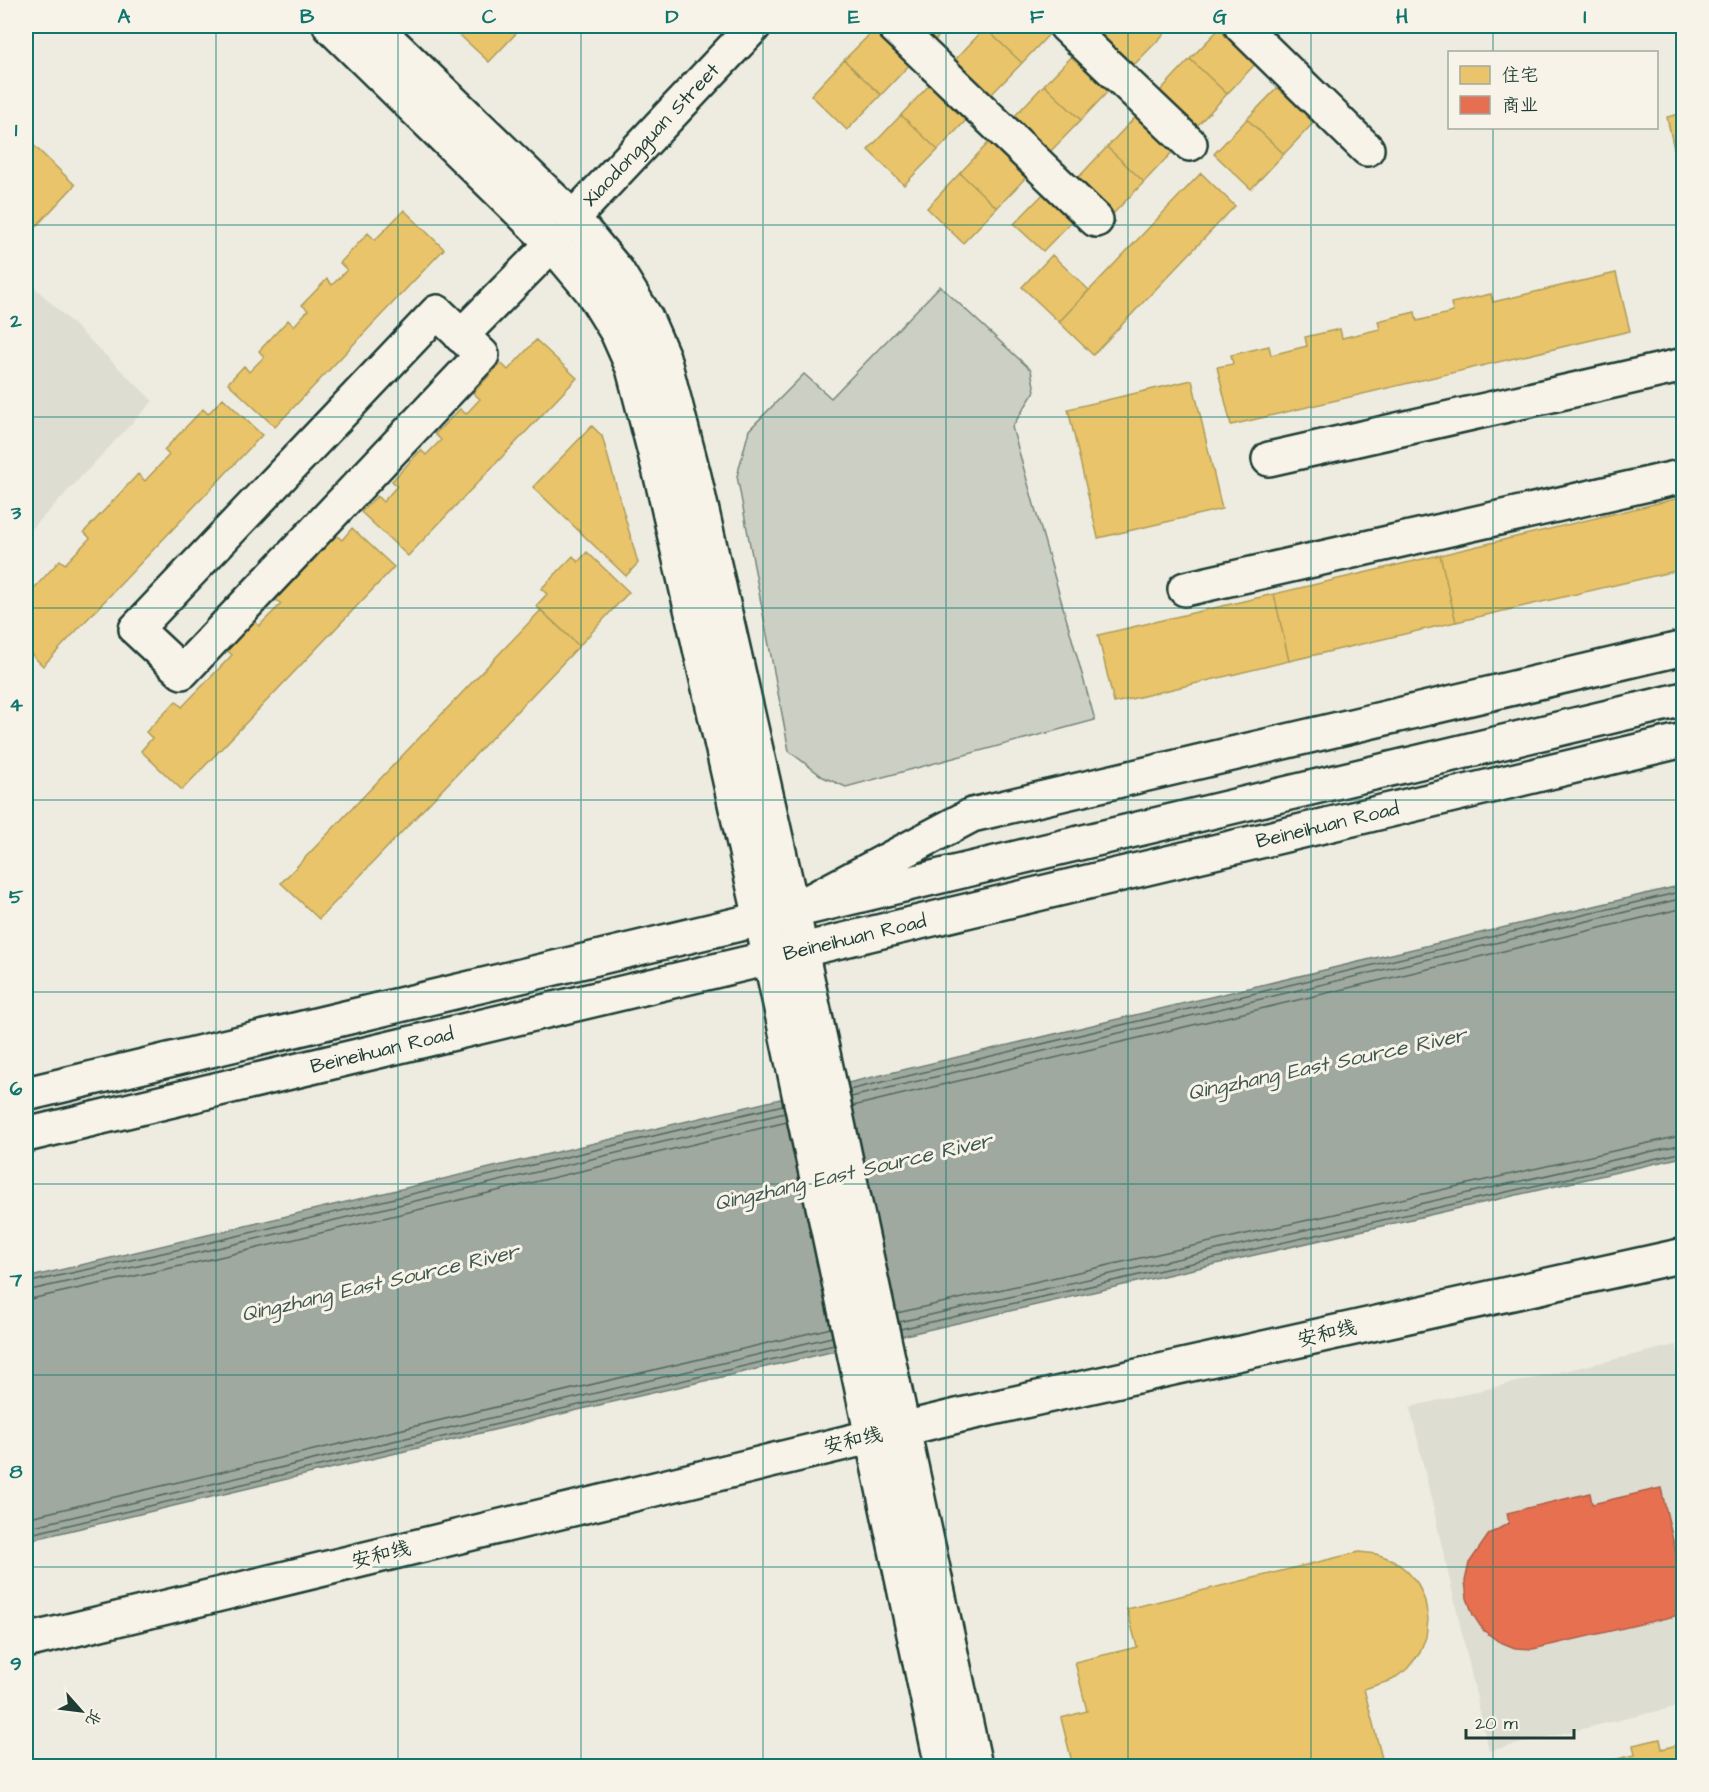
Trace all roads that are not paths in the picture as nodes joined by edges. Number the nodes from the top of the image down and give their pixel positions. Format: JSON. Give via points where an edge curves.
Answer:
{"nodes":[{"id":1,"x":330,"y":26,"type":"edge"},
{"id":2,"x":754,"y":26,"type":"edge"},
{"id":3,"x":894,"y":26,"type":"edge"},
{"id":4,"x":1066,"y":26,"type":"edge"},
{"id":5,"x":1241,"y":26,"type":"edge"},
{"id":6,"x":382,"y":28,"type":"edge"},
{"id":7,"x":1190,"y":144,"type":"dead end"},
{"id":8,"x":1366,"y":148,"type":"dead end"},
{"id":9,"x":573,"y":218,"type":"junction"},
{"id":10,"x":1096,"y":220,"type":"dead end"},
{"id":11,"x":552,"y":244,"type":"junction"},
{"id":12,"x":462,"y":336,"type":"junction"},
{"id":13,"x":1683,"y":365,"type":"edge"},
{"id":14,"x":1269,"y":459,"type":"dead end"},
{"id":15,"x":1683,"y":476,"type":"edge"},
{"id":16,"x":1185,"y":589,"type":"dead end"},
{"id":17,"x":1683,"y":648,"type":"edge"},
{"id":18,"x":1683,"y":699,"type":"edge"},
{"id":19,"x":1683,"y":740,"type":"edge"},
{"id":20,"x":792,"y":910,"type":"junction"},
{"id":21,"x":761,"y":918,"type":"junction"},
{"id":22,"x":785,"y":954,"type":"junction"},
{"id":23,"x":810,"y":1070,"type":"junction"},
{"id":24,"x":26,"y":1094,"type":"edge"},
{"id":25,"x":26,"y":1135,"type":"edge"},
{"id":26,"x":1683,"y":1258,"type":"edge"},
{"id":27,"x":903,"y":1429,"type":"junction"},
{"id":28,"x":872,"y":1437,"type":"junction"},
{"id":29,"x":26,"y":1641,"type":"edge"},
{"id":30,"x":942,"y":1767,"type":"edge"},
{"id":31,"x":975,"y":1767,"type":"edge"}],
"edges":[{"from":1,"to":11,"type":"main road"},
{"from":2,"to":9,"type":"main road","name":"Xiaodongguan Street"},
{"from":3,"to":10,"type":"main road"},
{"from":4,"to":7,"type":"main road"},
{"from":5,"to":8,"type":"main road"},
{"from":6,"to":9,"type":"main road"},
{"from":9,"to":20,"type":"main road","via":[[617,271],[646,318],[663,357],[694,476]]},
{"from":11,"to":12,"type":"main road"},
{"from":11,"to":21,"type":"main road","via":[[591,290],[633,368],[666,495]]},
{"from":12,"to":12,"type":"main road","via":[[437,312],[136,629],[182,672],[482,355]]},
{"from":13,"to":14,"type":"main road"},
{"from":15,"to":16,"type":"main road"},
{"from":17,"to":20,"type":"main road","via":[[972,815]]},
{"from":18,"to":20,"type":"main road","name":"Beineihuan Road"},
{"from":19,"to":22,"type":"main road","name":"Beineihuan Road"},
{"from":20,"to":21,"type":"main road","name":"Beineihuan Road"},
{"from":20,"to":22,"type":"main road"},
{"from":21,"to":22,"type":"main road"},
{"from":21,"to":24,"type":"main road","name":"Beineihuan Road"},
{"from":22,"to":23,"type":"main road"},
{"from":22,"to":25,"type":"main road","name":"Beineihuan Road"},
{"from":23,"to":27,"type":"main road","via":[[880,1322]]},
{"from":23,"to":28,"type":"main road","via":[[849,1329]]},
{"from":26,"to":27,"type":"main road","name":"安和线"},
{"from":27,"to":28,"type":"main road","name":"安和线"},
{"from":27,"to":31,"type":"main road"},
{"from":28,"to":29,"type":"main road","name":"安和线"},
{"from":28,"to":30,"type":"main road"}]}
